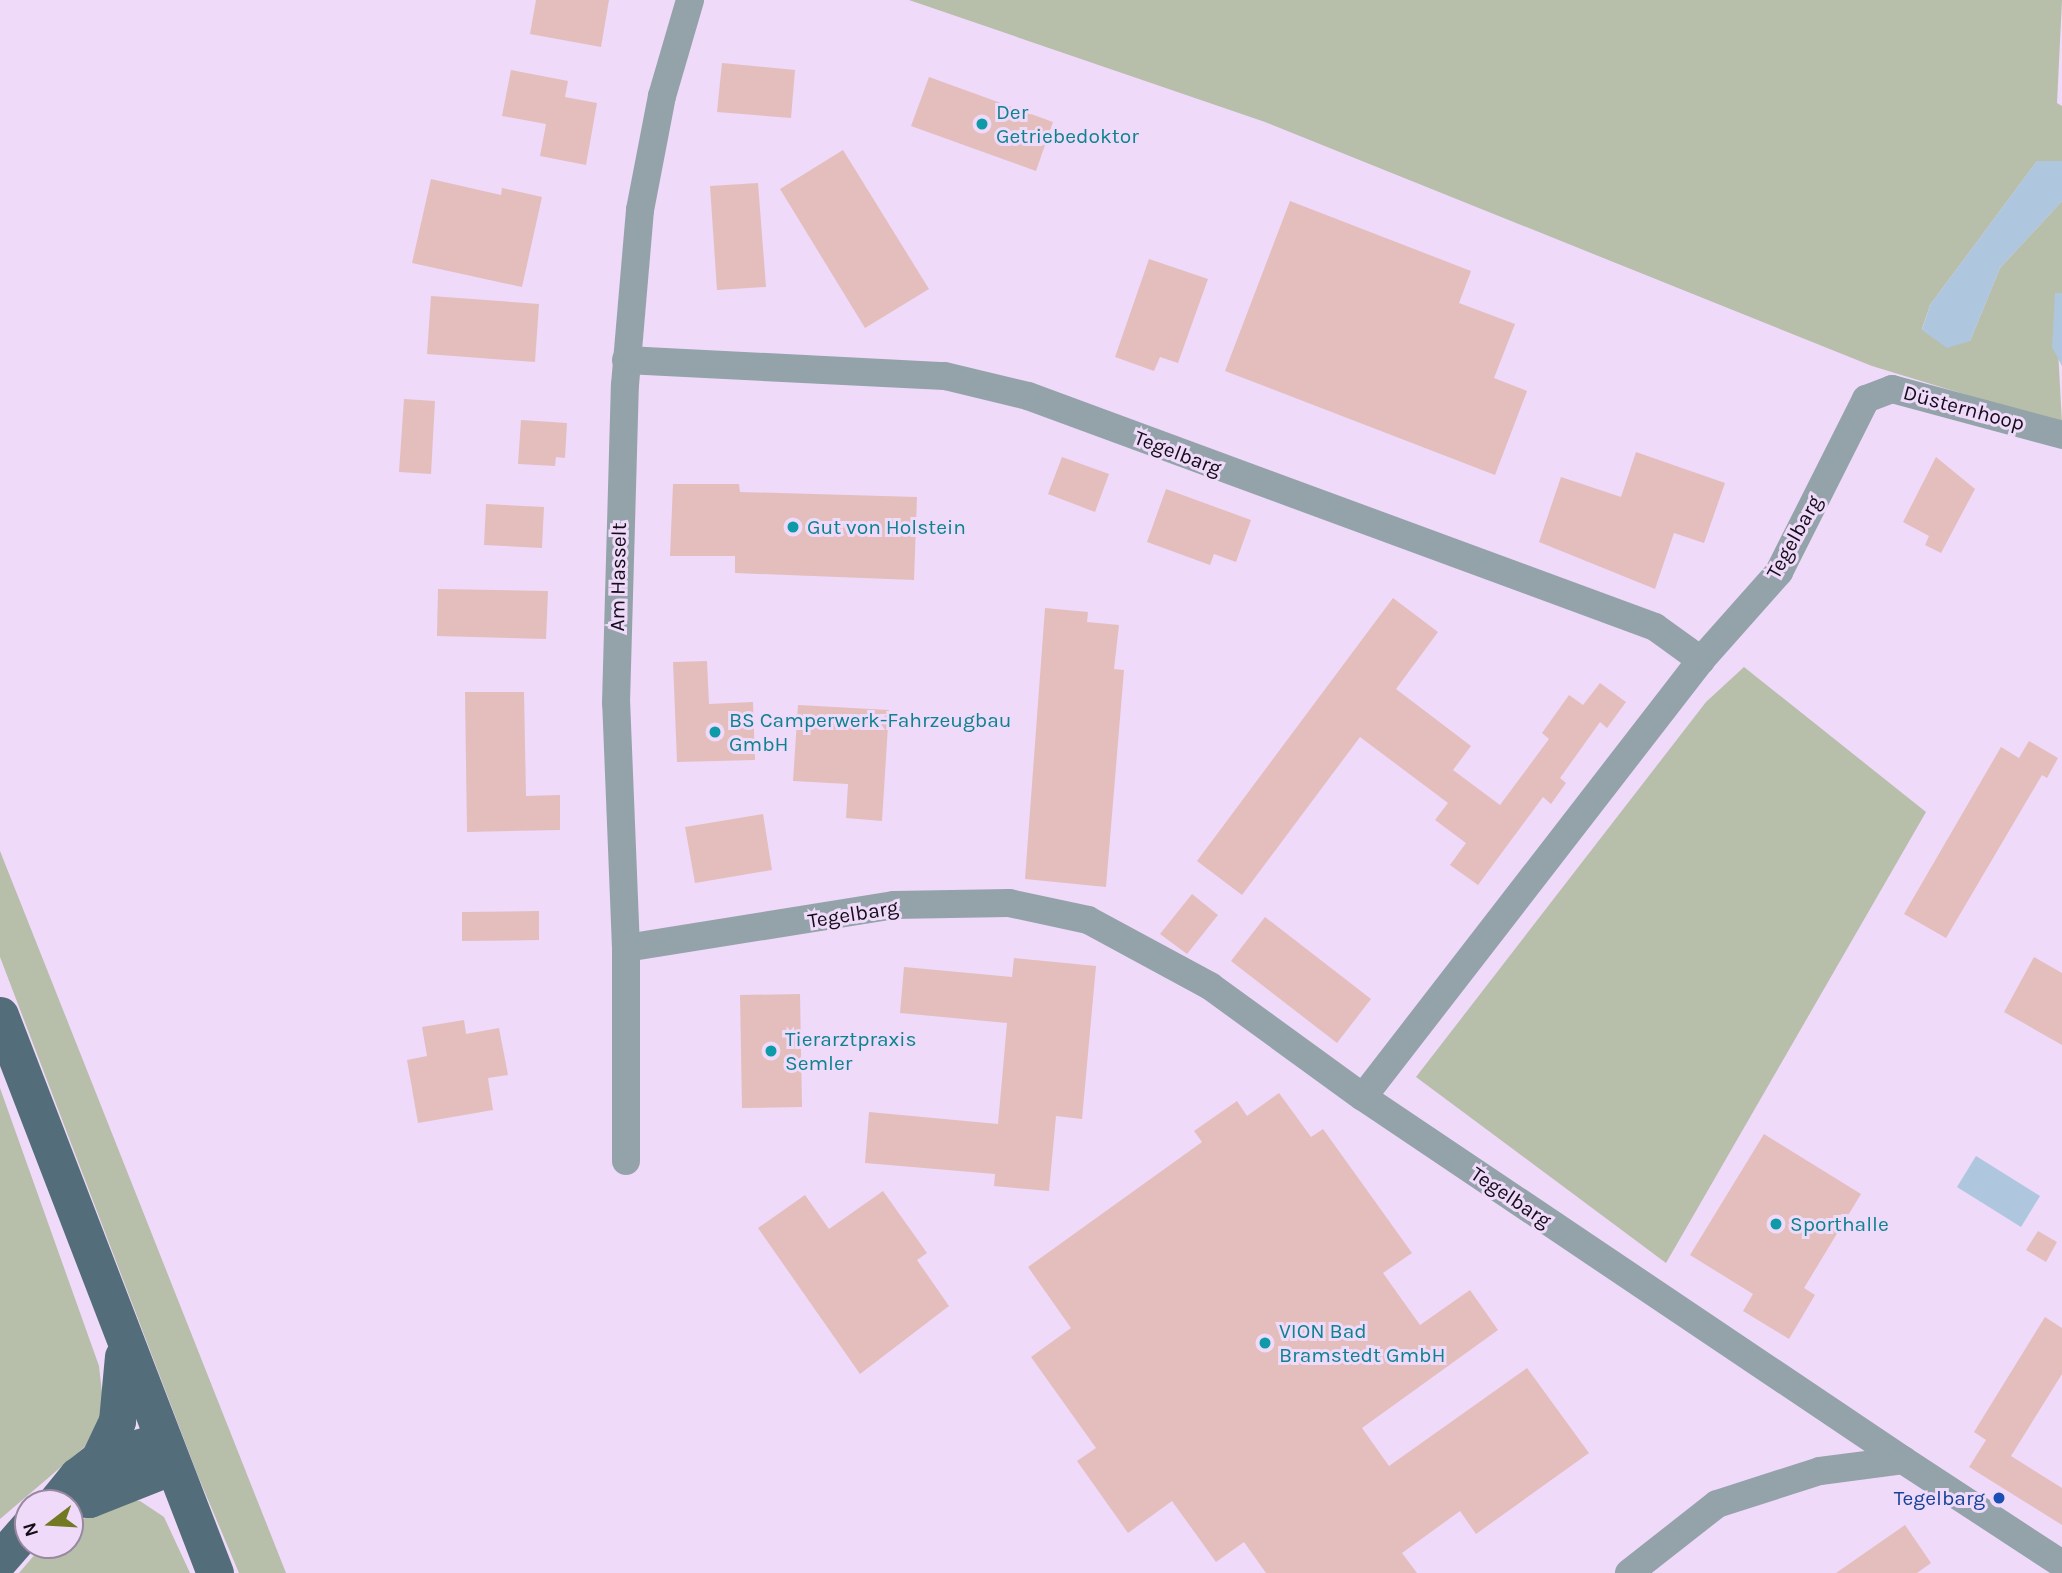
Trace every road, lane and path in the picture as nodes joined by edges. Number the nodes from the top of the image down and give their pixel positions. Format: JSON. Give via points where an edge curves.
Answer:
{"nodes":[{"id":1,"x":690,"y":0,"type":"edge"},
{"id":2,"x":626,"y":360,"type":"junction"},
{"id":3,"x":1866,"y":399,"type":"joint"},
{"id":4,"x":2062,"y":435,"type":"edge"},
{"id":5,"x":1701,"y":660,"type":"junction"},
{"id":6,"x":626,"y":948,"type":"junction"},
{"id":7,"x":0,"y":1015,"type":"edge"},
{"id":8,"x":1363,"y":1097,"type":"junction"},
{"id":9,"x":626,"y":1161,"type":"dead end"},
{"id":10,"x":124,"y":1345,"type":"junction"},
{"id":11,"x":165,"y":1454,"type":"junction"},
{"id":12,"x":99,"y":1459,"type":"junction"},
{"id":13,"x":1903,"y":1460,"type":"junction"},
{"id":14,"x":67,"y":1489,"type":"edge"},
{"id":15,"x":84,"y":1499,"type":"edge"},
{"id":16,"x":14,"y":1543,"type":"edge"},
{"id":17,"x":0,"y":1559,"type":"edge"},
{"id":18,"x":2062,"y":1564,"type":"edge"},
{"id":19,"x":215,"y":1573,"type":"edge"},
{"id":20,"x":1629,"y":1573,"type":"edge"}],
"edges":[{"from":1,"to":2,"type":"street","name":"Am Hasselt","via":[[662,96],[640,210]]},
{"from":2,"to":5,"type":"street","name":"Tegelbarg","via":[[945,376],[1028,396],[1655,627]]},
{"from":2,"to":6,"type":"street","name":"Am Hasselt","via":[[616,704]]},
{"from":3,"to":4,"type":"street","name":"Düsternhoop","via":[[1892,389]]},
{"from":3,"to":5,"type":"street","name":"Tegelbarg","via":[[1779,572]]},
{"from":5,"to":8,"type":"street","name":"Tegelbarg"},
{"from":6,"to":8,"type":"street","name":"Tegelbarg","via":[[894,905],[1009,903],[1059,911],[1121,934],[1210,986]]},
{"from":6,"to":9,"type":"street","name":"Am Hasselt"},
{"from":7,"to":10,"type":"main road"},
{"from":8,"to":13,"type":"street","name":"Tegelbarg"},
{"from":10,"to":11,"type":"main road"},
{"from":10,"to":12,"type":"main road","via":[[117,1421]]},
{"from":11,"to":12,"type":"main road"},
{"from":11,"to":15,"type":"main road"},
{"from":11,"to":19,"type":"main road"},
{"from":12,"to":14,"type":"main road"},
{"from":13,"to":18,"type":"street","name":"Tegelbarg"},
{"from":13,"to":20,"type":"street","via":[[1820,1471],[1717,1504]]},
{"from":16,"to":17,"type":"main road"}]}
